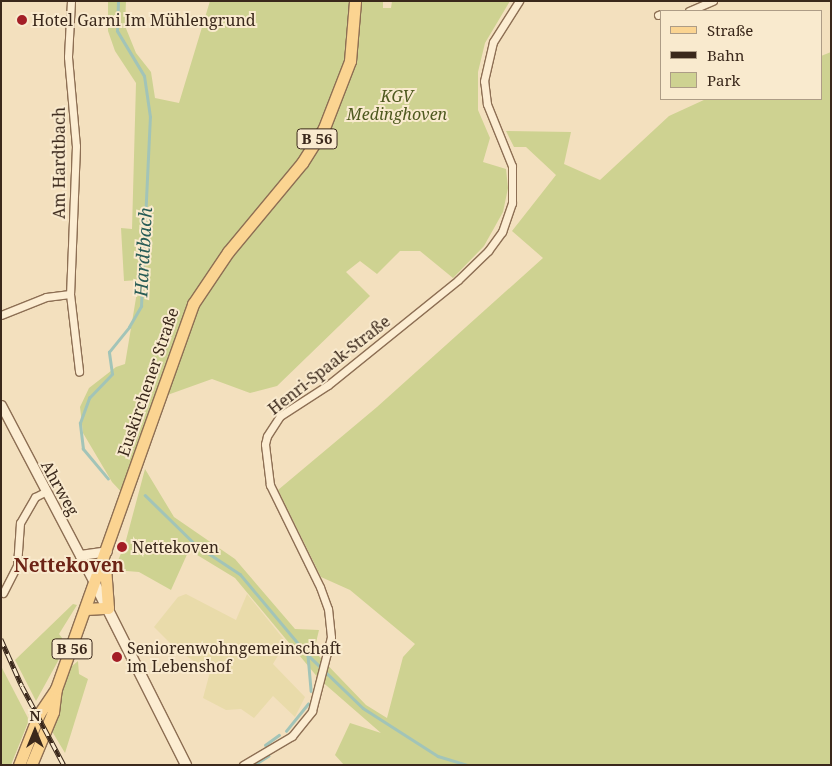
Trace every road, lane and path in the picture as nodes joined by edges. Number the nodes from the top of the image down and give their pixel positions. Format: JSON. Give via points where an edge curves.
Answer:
{"nodes":[{"id":1,"x":71,"y":1,"type":"edge"},
{"id":2,"x":356,"y":1,"type":"edge"},
{"id":3,"x":519,"y":1,"type":"edge"},
{"id":4,"x":714,"y":1,"type":"edge"},
{"id":5,"x":691,"y":10,"type":"edge"},
{"id":6,"x":514,"y":191,"type":"junction"},
{"id":7,"x":522,"y":195,"type":"dead end"},
{"id":8,"x":70,"y":294,"type":"junction"},
{"id":9,"x":1,"y":315,"type":"edge"},
{"id":10,"x":79,"y":371,"type":"dead end"},
{"id":11,"x":1,"y":406,"type":"edge"},
{"id":12,"x":45,"y":492,"type":"junction"},
{"id":13,"x":106,"y":554,"type":"junction"},
{"id":14,"x":80,"y":555,"type":"junction"},
{"id":15,"x":95,"y":584,"type":"junction"},
{"id":16,"x":3,"y":593,"type":"dead end"},
{"id":17,"x":108,"y":608,"type":"junction"},
{"id":18,"x":86,"y":609,"type":"junction"},
{"id":19,"x":56,"y":688,"type":"junction"},
{"id":20,"x":19,"y":765,"type":"edge"},
{"id":21,"x":31,"y":765,"type":"edge"},
{"id":22,"x":186,"y":765,"type":"edge"},
{"id":23,"x":243,"y":765,"type":"edge"}],
"edges":[{"from":1,"to":8,"type":"street","name":"Am Hardtbach","via":[[68,57],[76,146]]},
{"from":2,"to":13,"type":"main road","name":"Euskirchener Straße","number":"B 56","via":[[350,60],[324,128],[302,163],[228,252],[193,304]]},
{"from":3,"to":6,"type":"street","name":"Henri-Spaak-Straße","via":[[493,42],[484,81],[488,104],[512,166]]},
{"from":4,"to":5,"type":"street"},
{"from":6,"to":7,"type":"street"},
{"from":6,"to":23,"type":"street","name":"Henri-Spaak-Straße","via":[[502,232],[488,252],[328,385],[280,416],[267,436],[264,444],[270,485],[328,609],[330,637],[312,711],[292,736]]},
{"from":8,"to":9,"type":"street","via":[[46,297]]},
{"from":8,"to":10,"type":"street","name":"Am Hardtbach"},
{"from":11,"to":12,"type":"street","name":"Ahrweg"},
{"from":12,"to":14,"type":"street","name":"Ahrweg"},
{"from":12,"to":16,"type":"street","via":[[34,497],[20,523],[18,566]]},
{"from":13,"to":14,"type":"street"},
{"from":13,"to":15,"type":"main road","name":"Euskirchener Straße","number":"B 56"},
{"from":13,"to":17,"type":"main road"},
{"from":14,"to":15,"type":"street","name":"Ahrweg"},
{"from":15,"to":17,"type":"main road"},
{"from":15,"to":18,"type":"main road","name":"Euskirchener Straße","number":"B 56"},
{"from":17,"to":18,"type":"main road"},
{"from":17,"to":22,"type":"main road"},
{"from":18,"to":19,"type":"main road","name":"Euskirchener Straße","number":"B 56"},
{"from":19,"to":20,"type":"main road","name":"Euskirchener Straße","number":"B 56","via":[[39,714]]},
{"from":19,"to":21,"type":"main road","name":"Euskirchener Straße","number":"B 56","via":[[53,712]]}]}
